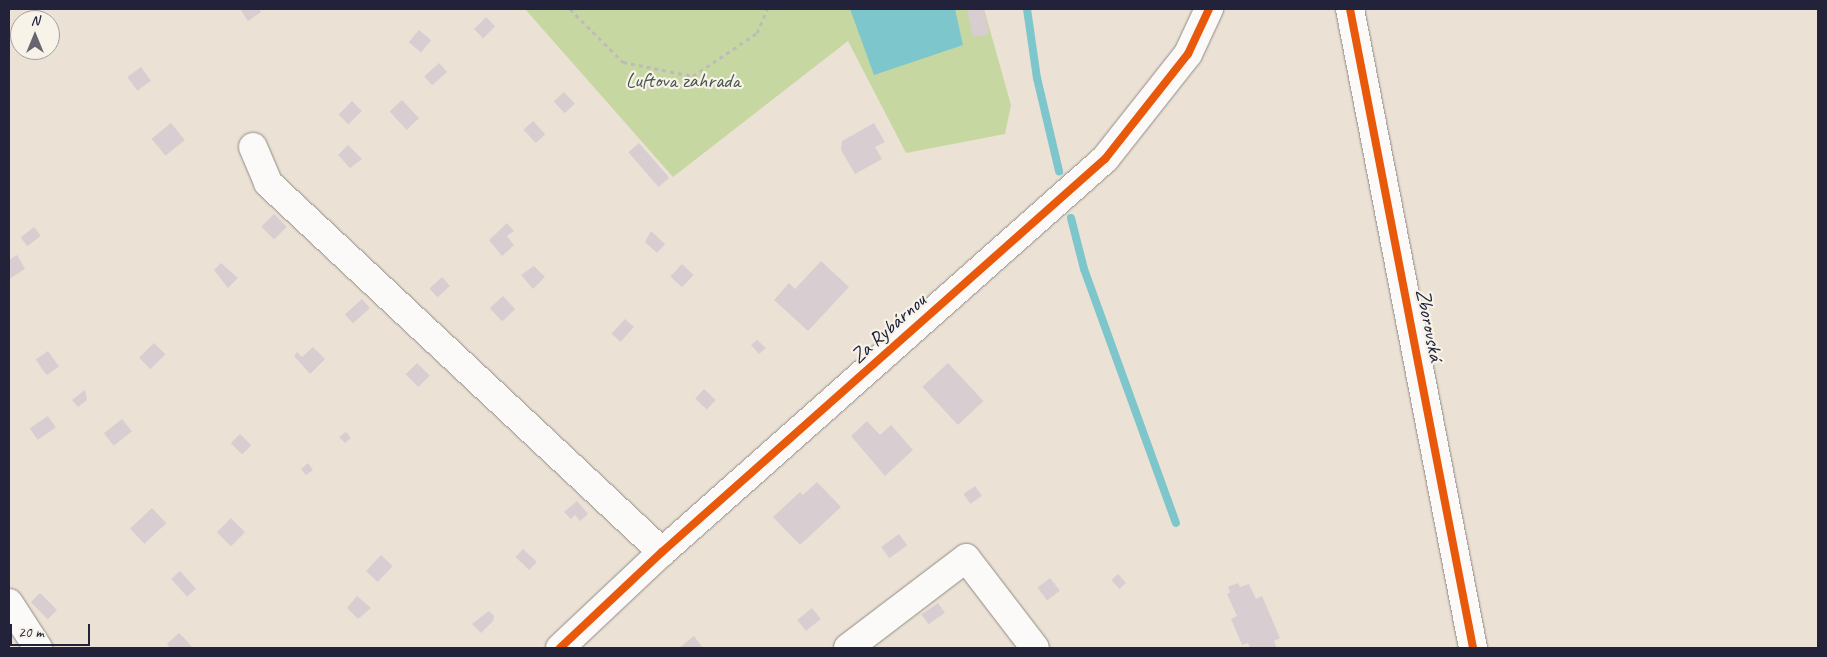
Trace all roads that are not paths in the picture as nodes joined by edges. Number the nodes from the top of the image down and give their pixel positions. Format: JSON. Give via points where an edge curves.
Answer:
{"nodes":[{"id":1,"x":1209,"y":9,"type":"edge"},
{"id":2,"x":1350,"y":9,"type":"edge"},
{"id":3,"x":253,"y":146,"type":"dead end"},
{"id":4,"x":662,"y":552,"type":"junction"},
{"id":5,"x":9,"y":603,"type":"edge"},
{"id":6,"x":38,"y":648,"type":"edge"},
{"id":7,"x":560,"y":648,"type":"edge"},
{"id":8,"x":848,"y":648,"type":"edge"},
{"id":9,"x":1036,"y":648,"type":"edge"},
{"id":10,"x":1473,"y":648,"type":"edge"}],
"edges":[{"from":1,"to":4,"type":"street","name":"Za Rybárnou","via":[[1188,54],[1105,159]]},
{"from":2,"to":10,"type":"street","name":"Zborovská"},
{"from":3,"to":4,"type":"street","via":[[268,183]]},
{"from":4,"to":7,"type":"street","name":"Za Rybárnou"},
{"from":5,"to":6,"type":"street"},
{"from":8,"to":9,"type":"street","via":[[966,558]]}]}
